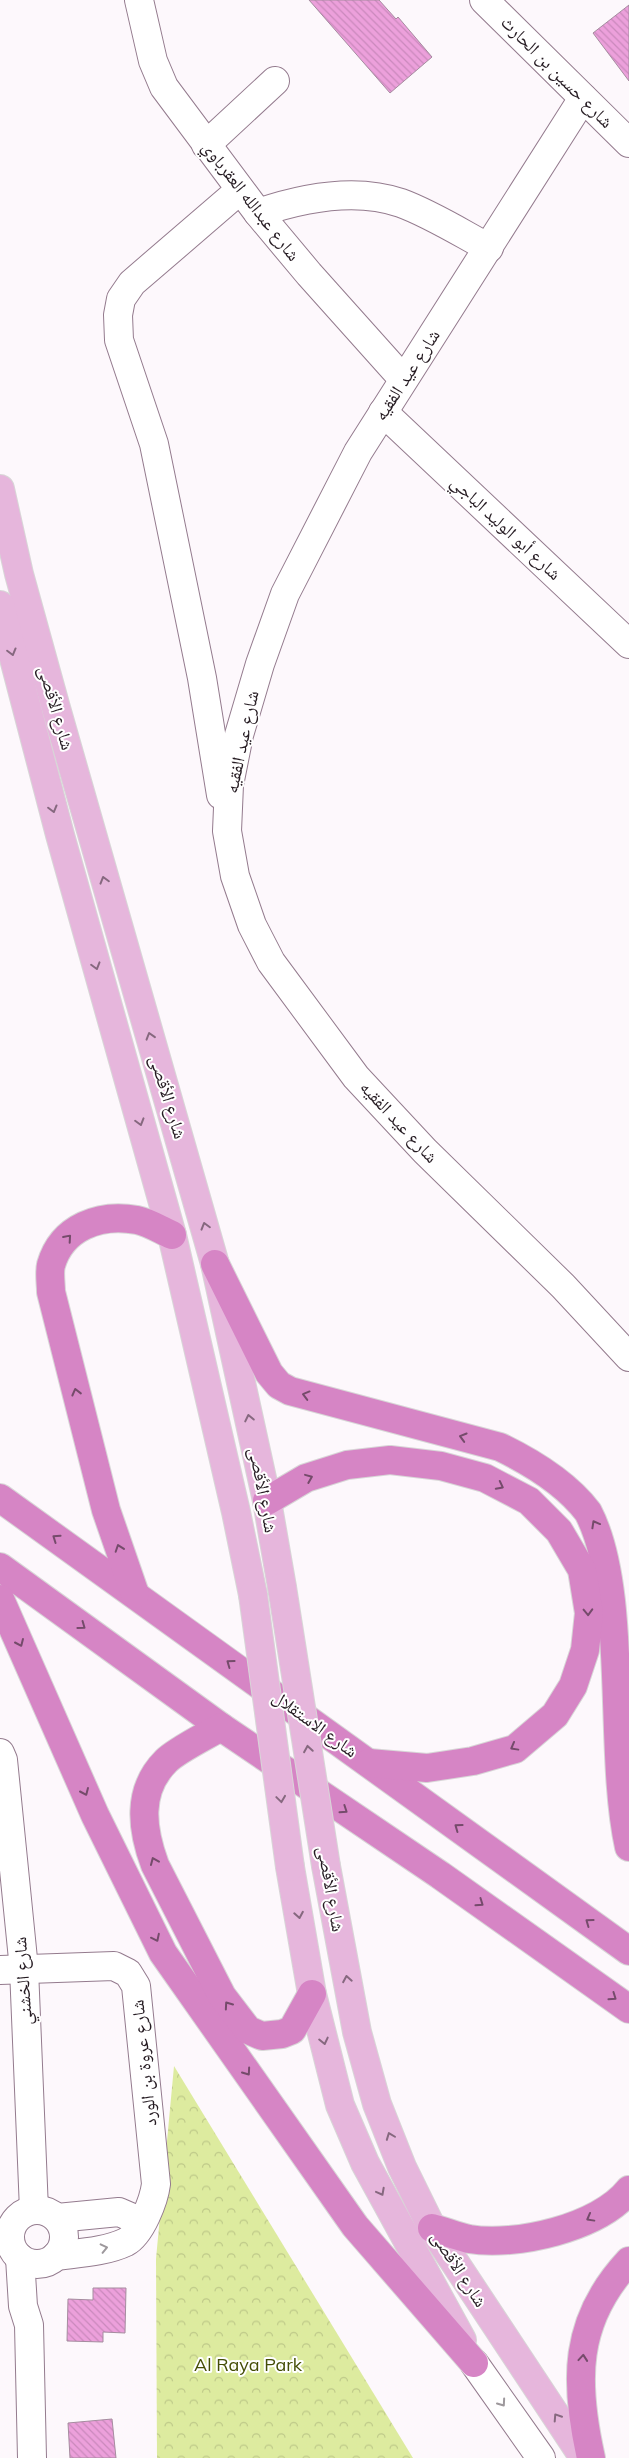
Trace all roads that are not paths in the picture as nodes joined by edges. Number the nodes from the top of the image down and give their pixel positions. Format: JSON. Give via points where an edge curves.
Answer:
{"nodes":[{"id":1,"x":139,"y":0,"type":"edge"},
{"id":2,"x":484,"y":0,"type":"edge"},
{"id":3,"x":275,"y":81,"type":"dead end"},
{"id":4,"x":583,"y":98,"type":"junction"},
{"id":5,"x":629,"y":143,"type":"edge"},
{"id":6,"x":206,"y":145,"type":"junction"},
{"id":7,"x":240,"y":190,"type":"junction"},
{"id":8,"x":258,"y":213,"type":"junction"},
{"id":9,"x":489,"y":248,"type":"junction"},
{"id":10,"x":403,"y":379,"type":"junction"},
{"id":11,"x":383,"y":412,"type":"junction"},
{"id":12,"x":0,"y":489,"type":"edge"},
{"id":13,"x":0,"y":605,"type":"edge"},
{"id":14,"x":629,"y":644,"type":"edge"},
{"id":15,"x":227,"y":831,"type":"junction"},
{"id":16,"x":172,"y":1235,"type":"junction"},
{"id":17,"x":215,"y":1264,"type":"junction"},
{"id":18,"x":629,"y":1357,"type":"edge"},
{"id":19,"x":0,"y":1498,"type":"edge"},
{"id":20,"x":267,"y":1501,"type":"junction"},
{"id":21,"x":0,"y":1567,"type":"edge"},
{"id":22,"x":136,"y":1594,"type":"junction"},
{"id":23,"x":0,"y":1599,"type":"edge"},
{"id":24,"x":221,"y":1727,"type":"junction"},
{"id":25,"x":0,"y":1753,"type":"edge"},
{"id":26,"x":369,"y":1763,"type":"junction"},
{"id":27,"x":629,"y":1847,"type":"edge"},
{"id":28,"x":629,"y":1951,"type":"edge"},
{"id":29,"x":12,"y":1970,"type":"edge"},
{"id":30,"x":312,"y":1994,"type":"junction"},
{"id":31,"x":629,"y":2009,"type":"edge"},
{"id":32,"x":629,"y":2190,"type":"edge"},
{"id":33,"x":28,"y":2215,"type":"edge"},
{"id":34,"x":142,"y":2222,"type":"junction"},
{"id":35,"x":432,"y":2228,"type":"junction"},
{"id":36,"x":12,"y":2254,"type":"edge"},
{"id":37,"x":52,"y":2259,"type":"junction"},
{"id":38,"x":629,"y":2261,"type":"edge"},
{"id":39,"x":29,"y":2324,"type":"junction"},
{"id":40,"x":474,"y":2363,"type":"junction"},
{"id":41,"x":32,"y":2458,"type":"edge"},
{"id":42,"x":542,"y":2458,"type":"edge"},
{"id":43,"x":584,"y":2458,"type":"edge"},
{"id":44,"x":592,"y":2458,"type":"edge"}],
"edges":[{"from":1,"to":6,"type":"street","name":"شارع عبدالله العقرباوي","via":[[153,61],[164,87]]},
{"from":2,"to":4,"type":"street","name":"شارع حسين بن الحارث"},
{"from":3,"to":6,"type":"street"},
{"from":4,"to":5,"type":"street","name":"شارع حسين بن الحارث"},
{"from":4,"to":9,"type":"street","name":"شارع عيد الفقيه"},
{"from":6,"to":7,"type":"street","name":"شارع عبدالله العقرباوي"},
{"from":7,"to":8,"type":"street","name":"شارع عبدالله العقرباوي"},
{"from":7,"to":15,"type":"street","via":[[132,283],[121,299],[118,315],[119,340],[154,444],[163,486],[202,678]]},
{"from":8,"to":9,"type":"street","via":[[290,202],[367,196],[400,202]]},
{"from":8,"to":10,"type":"street","name":"شارع عبدالله العقرباوي"},
{"from":9,"to":10,"type":"street","name":"شارع عيد الفقيه"},
{"from":10,"to":11,"type":"street","name":"شارع عيد الفقيه"},
{"from":11,"to":14,"type":"street","name":"شارع أبو الوليد الباجي"},
{"from":11,"to":15,"type":"street","name":"شارع عيد الفقيه","via":[[358,452],[285,594],[239,735],[229,785]]},
{"from":17,"to":12,"type":"main road","name":"شارع الأقصى","one_way":true,"via":[[56,708],[19,574]]},
{"from":13,"to":16,"type":"main road","name":"شارع الأقصى","one_way":true,"via":[[60,835]]},
{"from":15,"to":18,"type":"street","name":"شارع عيد الفقيه","via":[[235,876],[263,947],[356,1076],[425,1151],[563,1286]]},
{"from":22,"to":16,"type":"highway","one_way":true,"via":[[104,1500],[51,1292],[50,1267],[57,1250],[74,1231],[98,1219],[139,1220]]},
{"from":16,"to":30,"type":"main road","name":"شارع الأقصى","one_way":true,"bridge":true,"via":[[253,1595],[290,1867]]},
{"from":20,"to":17,"type":"main road","name":"شارع الأقصى","one_way":true},
{"from":27,"to":17,"type":"highway","one_way":true,"via":[[624,1823],[622,1776],[620,1605],[606,1544],[589,1512],[530,1462],[500,1447],[279,1386],[269,1373]]},
{"from":22,"to":19,"type":"highway","name":"شارع الاستقلال","one_way":true},
{"from":20,"to":26,"type":"highway","one_way":true,"via":[[306,1478],[347,1465],[390,1460],[441,1466],[485,1478],[530,1501],[559,1531],[582,1570],[589,1613],[585,1650],[573,1686],[555,1715],[514,1749],[473,1761],[427,1768]]},
{"from":35,"to":20,"type":"main road","name":"شارع الأقصى","one_way":true,"bridge":true,"via":[[377,2104],[357,2032],[326,1866]]},
{"from":21,"to":24,"type":"highway","one_way":true},
{"from":26,"to":22,"type":"highway","name":"شارع الاستقلال","one_way":true},
{"from":23,"to":40,"type":"highway","one_way":true,"via":[[95,1815],[163,1953],[355,2226]]},
{"from":30,"to":24,"type":"highway","one_way":true,"via":[[292,2030],[262,2036],[248,2030],[222,1996],[155,1865],[147,1843],[144,1802],[151,1782],[166,1761]]},
{"from":24,"to":31,"type":"highway","one_way":true,"via":[[440,1875]]},
{"from":25,"to":29,"type":"street","name":"شارع الخشني","via":[[3,1760]]},
{"from":28,"to":26,"type":"highway","name":"شارع الاستقلال","one_way":true},
{"from":29,"to":33,"type":"street","name":"شارع الخشني"},
{"from":29,"to":34,"type":"street","name":"شارع عروة بن الورد","via":[[114,1966],[128,1973],[136,1986],[156,2184],[154,2198]]},
{"from":30,"to":40,"type":"main road","name":"شارع الأقصى","one_way":true,"via":[[333,2082],[365,2163]]},
{"from":32,"to":35,"type":"highway","one_way":true,"via":[[586,2221],[547,2234],[505,2241],[469,2239]]},
{"from":33,"to":34,"type":"street","via":[[119,2212]]},
{"from":33,"to":36,"type":"street","via":[[12,2228]]},
{"from":33,"to":37,"type":"street","via":[[63,2227],[62,2248]]},
{"from":37,"to":34,"type":"street","name":"شارع عروة بن الورد","one_way":true,"via":[[128,2241]]},
{"from":43,"to":35,"type":"main road","name":"شارع الأقصى","one_way":true},
{"from":36,"to":37,"type":"street","via":[[38,2264]]},
{"from":36,"to":39,"type":"street","via":[[22,2306]]},
{"from":37,"to":39,"type":"street"},
{"from":44,"to":38,"type":"highway","one_way":true,"via":[[583,2421],[584,2344],[595,2306],[611,2280]]},
{"from":39,"to":41,"type":"street"},
{"from":40,"to":42,"type":"street","name":"شارع الأقصى","one_way":true}]}
